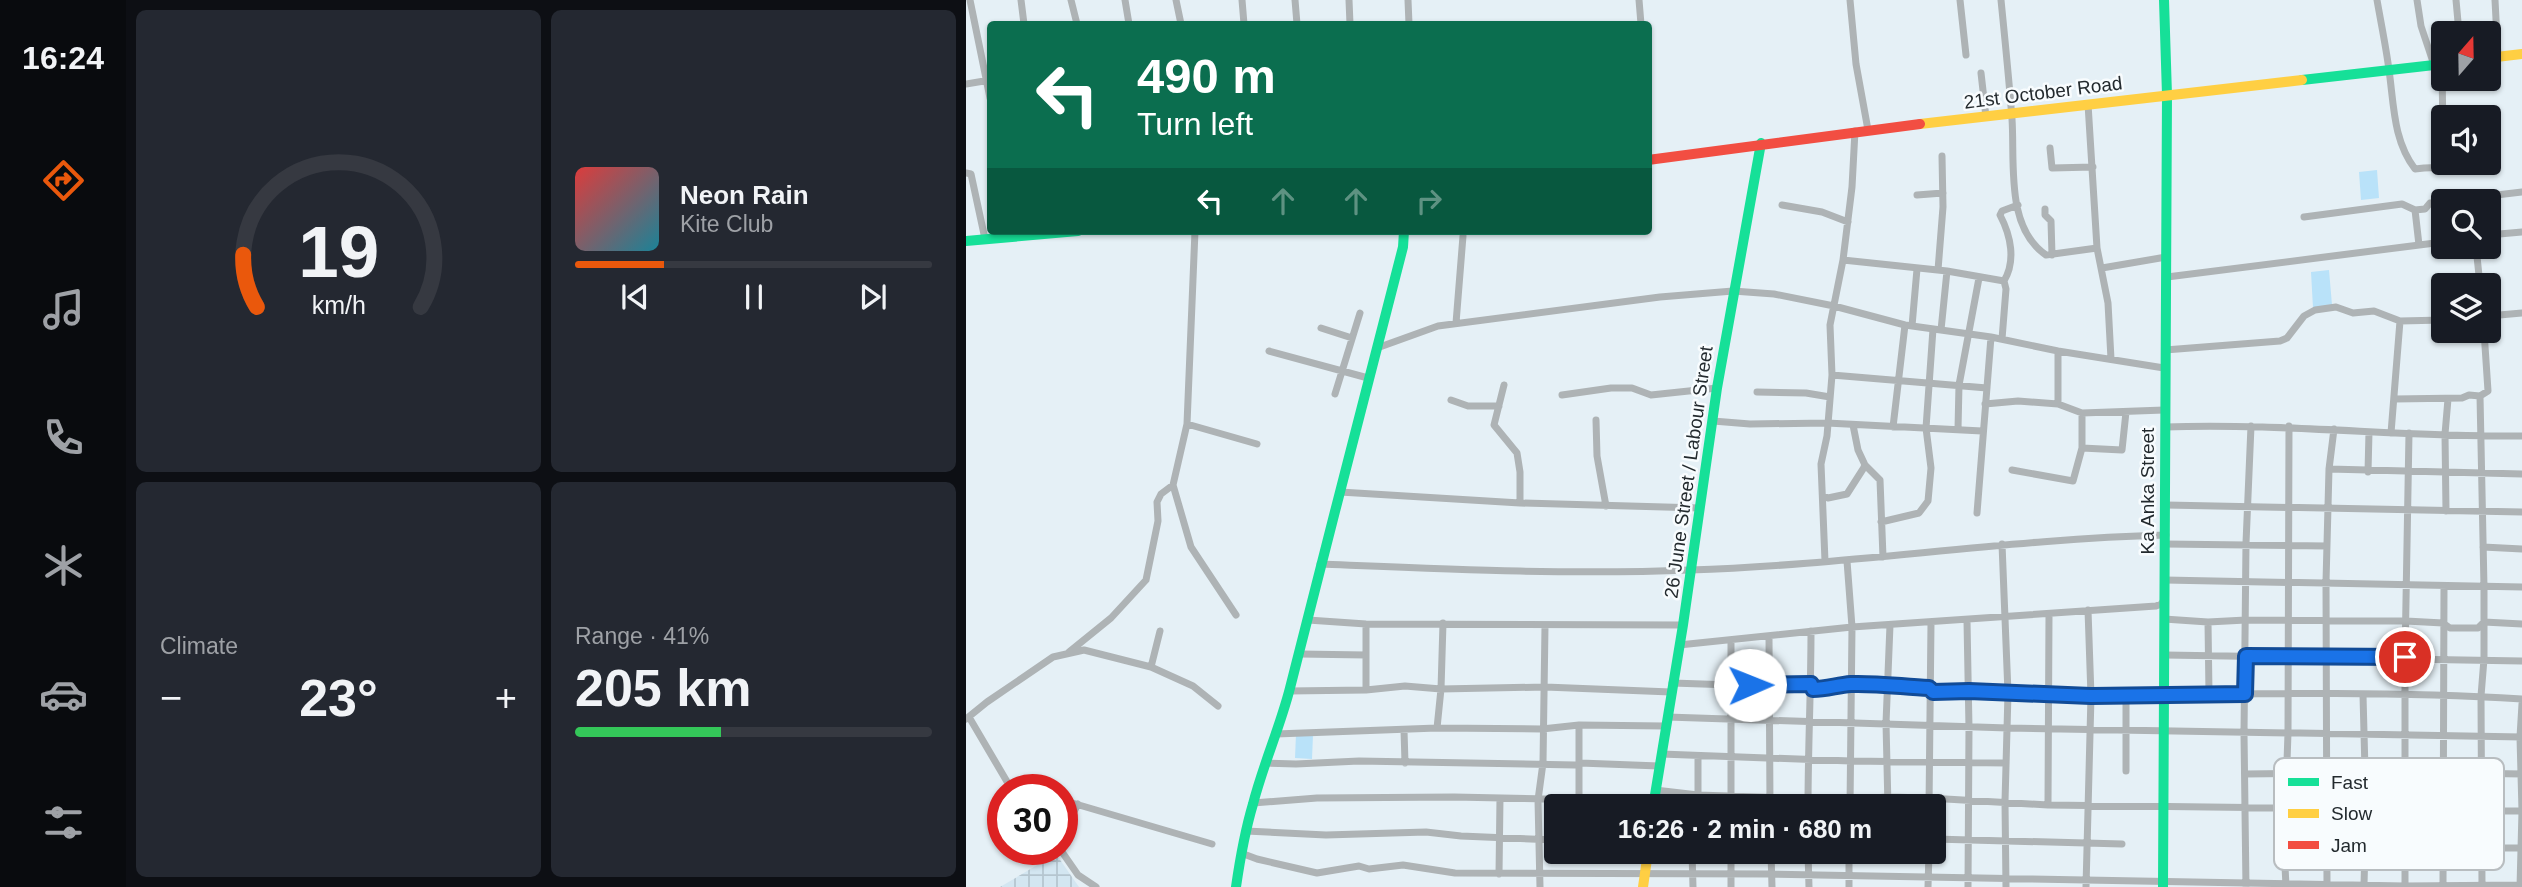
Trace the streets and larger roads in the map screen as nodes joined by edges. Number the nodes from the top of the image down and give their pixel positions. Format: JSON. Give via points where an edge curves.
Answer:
{"nodes":[{"id":1,"x":970,"y":0,"type":"edge"},
{"id":2,"x":1020,"y":0,"type":"edge"},
{"id":3,"x":1072,"y":0,"type":"edge"},
{"id":4,"x":1125,"y":0,"type":"edge"},
{"id":5,"x":1176,"y":0,"type":"edge"},
{"id":6,"x":1242,"y":0,"type":"edge"},
{"id":7,"x":1295,"y":0,"type":"edge"},
{"id":8,"x":1349,"y":0,"type":"edge"},
{"id":9,"x":1408,"y":0,"type":"edge"},
{"id":10,"x":1639,"y":0,"type":"edge"},
{"id":11,"x":1850,"y":0,"type":"edge"},
{"id":12,"x":1960,"y":0,"type":"edge"},
{"id":13,"x":2001,"y":0,"type":"edge"},
{"id":14,"x":2164,"y":0,"type":"edge"},
{"id":15,"x":2377,"y":0,"type":"edge"},
{"id":16,"x":2417,"y":0,"type":"edge"},
{"id":17,"x":2456,"y":0,"type":"edge"},
{"id":18,"x":2495,"y":0,"type":"edge"},
{"id":19,"x":1024,"y":21,"type":"edge"},
{"id":20,"x":1076,"y":21,"type":"edge"},
{"id":21,"x":1128,"y":21,"type":"edge"},
{"id":22,"x":1180,"y":21,"type":"edge"},
{"id":23,"x":1244,"y":21,"type":"edge"},
{"id":24,"x":1297,"y":21,"type":"edge"},
{"id":25,"x":1350,"y":21,"type":"edge"},
{"id":26,"x":1409,"y":21,"type":"edge"},
{"id":27,"x":1640,"y":21,"type":"edge"},
{"id":28,"x":2458,"y":21,"type":"edge"},
{"id":29,"x":2494,"y":21,"type":"edge"},
{"id":30,"x":2431,"y":46,"type":"edge"},
{"id":31,"x":2522,"y":54,"type":"edge"},
{"id":32,"x":1966,"y":55,"type":"dead end"},
{"id":33,"x":2501,"y":56,"type":"edge"},
{"id":34,"x":2431,"y":65,"type":"edge"},
{"id":35,"x":2389,"y":70,"type":"junction"},
{"id":36,"x":987,"y":72,"type":"edge"},
{"id":37,"x":1981,"y":73,"type":"dead end"},
{"id":38,"x":987,"y":80,"type":"edge"},
{"id":39,"x":966,"y":84,"type":"edge"},
{"id":40,"x":2167,"y":95,"type":"junction"},
{"id":41,"x":2088,"y":104,"type":"junction"},
{"id":42,"x":2011,"y":114,"type":"junction"},
{"id":43,"x":1986,"y":117,"type":"junction"},
{"id":44,"x":1868,"y":130,"type":"junction"},
{"id":45,"x":1855,"y":131,"type":"junction"},
{"id":46,"x":1760,"y":143,"type":"junction"},
{"id":47,"x":2050,"y":148,"type":"dead end"},
{"id":48,"x":1942,"y":156,"type":"dead end"},
{"id":49,"x":1652,"y":159,"type":"edge"},
{"id":50,"x":2093,"y":167,"type":"junction"},
{"id":51,"x":2431,"y":168,"type":"edge"},
{"id":52,"x":966,"y":173,"type":"edge"},
{"id":53,"x":2522,"y":192,"type":"edge"},
{"id":54,"x":1943,"y":193,"type":"junction"},
{"id":55,"x":2501,"y":194,"type":"edge"},
{"id":56,"x":1917,"y":195,"type":"dead end"},
{"id":57,"x":2431,"y":203,"type":"edge"},
{"id":58,"x":1782,"y":205,"type":"dead end"},
{"id":59,"x":2018,"y":205,"type":"junction"},
{"id":60,"x":2045,"y":209,"type":"dead end"},
{"id":61,"x":2415,"y":210,"type":"junction"},
{"id":62,"x":2304,"y":218,"type":"dead end"},
{"id":63,"x":1848,"y":222,"type":"junction"},
{"id":64,"x":2522,"y":232,"type":"edge"},
{"id":65,"x":2501,"y":234,"type":"edge"},
{"id":66,"x":1007,"y":235,"type":"edge"},
{"id":67,"x":1195,"y":235,"type":"edge"},
{"id":68,"x":1404,"y":235,"type":"edge"},
{"id":69,"x":1463,"y":236,"type":"dead end"},
{"id":70,"x":985,"y":239,"type":"junction"},
{"id":71,"x":966,"y":241,"type":"edge"},
{"id":72,"x":2431,"y":243,"type":"edge"},
{"id":73,"x":2418,"y":245,"type":"junction"},
{"id":74,"x":2097,"y":248,"type":"junction"},
{"id":75,"x":2052,"y":255,"type":"junction"},
{"id":76,"x":2166,"y":257,"type":"junction"},
{"id":77,"x":1843,"y":260,"type":"junction"},
{"id":78,"x":2102,"y":268,"type":"junction"},
{"id":79,"x":1917,"y":269,"type":"junction"},
{"id":80,"x":1938,"y":270,"type":"junction"},
{"id":81,"x":1947,"y":271,"type":"junction"},
{"id":82,"x":2167,"y":277,"type":"junction"},
{"id":83,"x":1979,"y":278,"type":"junction"},
{"id":84,"x":2004,"y":281,"type":"junction"},
{"id":85,"x":1733,"y":291,"type":"junction"},
{"id":86,"x":1834,"y":306,"type":"junction"},
{"id":87,"x":1360,"y":313,"type":"dead end"},
{"id":88,"x":2522,"y":313,"type":"edge"},
{"id":89,"x":2501,"y":315,"type":"edge"},
{"id":90,"x":2431,"y":320,"type":"edge"},
{"id":91,"x":2400,"y":321,"type":"junction"},
{"id":92,"x":1455,"y":323,"type":"junction"},
{"id":93,"x":1909,"y":325,"type":"junction"},
{"id":94,"x":1321,"y":328,"type":"dead end"},
{"id":95,"x":1937,"y":329,"type":"junction"},
{"id":96,"x":1969,"y":334,"type":"junction"},
{"id":97,"x":1992,"y":337,"type":"junction"},
{"id":98,"x":1352,"y":338,"type":"junction"},
{"id":99,"x":2002,"y":339,"type":"junction"},
{"id":100,"x":2485,"y":343,"type":"edge"},
{"id":101,"x":1377,"y":348,"type":"junction"},
{"id":102,"x":2165,"y":350,"type":"junction"},
{"id":103,"x":1269,"y":351,"type":"dead end"},
{"id":104,"x":2058,"y":351,"type":"junction"},
{"id":105,"x":2111,"y":359,"type":"junction"},
{"id":106,"x":2164,"y":368,"type":"junction"},
{"id":107,"x":1342,"y":373,"type":"junction"},
{"id":108,"x":1832,"y":375,"type":"junction"},
{"id":109,"x":1368,"y":379,"type":"junction"},
{"id":110,"x":1899,"y":382,"type":"junction"},
{"id":111,"x":1928,"y":384,"type":"junction"},
{"id":112,"x":1959,"y":385,"type":"junction"},
{"id":113,"x":1504,"y":386,"type":"dead end"},
{"id":114,"x":1717,"y":388,"type":"junction"},
{"id":115,"x":1987,"y":388,"type":"junction"},
{"id":116,"x":1757,"y":392,"type":"dead end"},
{"id":117,"x":1335,"y":394,"type":"dead end"},
{"id":118,"x":1562,"y":395,"type":"dead end"},
{"id":119,"x":2480,"y":396,"type":"junction"},
{"id":120,"x":1830,"y":397,"type":"junction"},
{"id":121,"x":2395,"y":399,"type":"junction"},
{"id":122,"x":2448,"y":399,"type":"junction"},
{"id":123,"x":1451,"y":400,"type":"dead end"},
{"id":124,"x":1985,"y":404,"type":"junction"},
{"id":125,"x":2058,"y":404,"type":"junction"},
{"id":126,"x":1499,"y":406,"type":"junction"},
{"id":127,"x":2165,"y":410,"type":"junction"},
{"id":128,"x":2126,"y":412,"type":"junction"},
{"id":129,"x":2082,"y":413,"type":"junction"},
{"id":130,"x":1596,"y":420,"type":"dead end"},
{"id":131,"x":1713,"y":421,"type":"junction"},
{"id":132,"x":1827,"y":423,"type":"junction"},
{"id":133,"x":1187,"y":424,"type":"junction"},
{"id":134,"x":1853,"y":425,"type":"junction"},
{"id":135,"x":2251,"y":426,"type":"junction"},
{"id":136,"x":2289,"y":426,"type":"junction"},
{"id":137,"x":1893,"y":427,"type":"junction"},
{"id":138,"x":2165,"y":427,"type":"junction"},
{"id":139,"x":1926,"y":428,"type":"junction"},
{"id":140,"x":1958,"y":429,"type":"junction"},
{"id":141,"x":2334,"y":429,"type":"junction"},
{"id":142,"x":1982,"y":431,"type":"junction"},
{"id":143,"x":2369,"y":432,"type":"junction"},
{"id":144,"x":2390,"y":433,"type":"junction"},
{"id":145,"x":2409,"y":433,"type":"junction"},
{"id":146,"x":2445,"y":434,"type":"junction"},
{"id":147,"x":2480,"y":435,"type":"junction"},
{"id":148,"x":2522,"y":436,"type":"edge"},
{"id":149,"x":1257,"y":444,"type":"dead end"},
{"id":150,"x":2082,"y":448,"type":"junction"},
{"id":151,"x":1865,"y":465,"type":"junction"},
{"id":152,"x":2329,"y":469,"type":"junction"},
{"id":153,"x":2012,"y":470,"type":"dead end"},
{"id":154,"x":2368,"y":472,"type":"junction"},
{"id":155,"x":2482,"y":472,"type":"junction"},
{"id":156,"x":2408,"y":473,"type":"junction"},
{"id":157,"x":2445,"y":473,"type":"junction"},
{"id":158,"x":2522,"y":474,"type":"edge"},
{"id":159,"x":1173,"y":485,"type":"junction"},
{"id":160,"x":1340,"y":492,"type":"junction"},
{"id":161,"x":1823,"y":496,"type":"junction"},
{"id":162,"x":1520,"y":503,"type":"junction"},
{"id":163,"x":2166,"y":505,"type":"junction"},
{"id":164,"x":2248,"y":505,"type":"junction"},
{"id":165,"x":1606,"y":506,"type":"junction"},
{"id":166,"x":2289,"y":507,"type":"junction"},
{"id":167,"x":1700,"y":508,"type":"junction"},
{"id":168,"x":2328,"y":508,"type":"junction"},
{"id":169,"x":2407,"y":511,"type":"junction"},
{"id":170,"x":2446,"y":511,"type":"junction"},
{"id":171,"x":2483,"y":512,"type":"junction"},
{"id":172,"x":2522,"y":512,"type":"edge"},
{"id":173,"x":1977,"y":513,"type":"dead end"},
{"id":174,"x":1881,"y":522,"type":"junction"},
{"id":175,"x":2165,"y":540,"type":"junction"},
{"id":176,"x":2002,"y":544,"type":"junction"},
{"id":177,"x":2246,"y":544,"type":"junction"},
{"id":178,"x":2288,"y":545,"type":"junction"},
{"id":179,"x":2327,"y":546,"type":"junction"},
{"id":180,"x":2483,"y":547,"type":"junction"},
{"id":181,"x":2522,"y":549,"type":"edge"},
{"id":182,"x":1883,"y":557,"type":"junction"},
{"id":183,"x":1825,"y":561,"type":"junction"},
{"id":184,"x":1847,"y":561,"type":"junction"},
{"id":185,"x":1320,"y":564,"type":"junction"},
{"id":186,"x":1691,"y":570,"type":"junction"},
{"id":187,"x":2165,"y":580,"type":"junction"},
{"id":188,"x":2246,"y":582,"type":"junction"},
{"id":189,"x":2289,"y":582,"type":"junction"},
{"id":190,"x":2326,"y":582,"type":"junction"},
{"id":191,"x":2407,"y":586,"type":"junction"},
{"id":192,"x":2444,"y":587,"type":"junction"},
{"id":193,"x":2484,"y":587,"type":"junction"},
{"id":194,"x":2522,"y":587,"type":"edge"},
{"id":195,"x":2165,"y":597,"type":"junction"},
{"id":196,"x":2088,"y":610,"type":"junction"},
{"id":197,"x":1236,"y":615,"type":"dead end"},
{"id":198,"x":2049,"y":615,"type":"junction"},
{"id":199,"x":2007,"y":617,"type":"junction"},
{"id":200,"x":2165,"y":619,"type":"junction"},
{"id":201,"x":1308,"y":620,"type":"junction"},
{"id":202,"x":2246,"y":620,"type":"junction"},
{"id":203,"x":2288,"y":620,"type":"junction"},
{"id":204,"x":1968,"y":621,"type":"junction"},
{"id":205,"x":2326,"y":621,"type":"junction"},
{"id":206,"x":2406,"y":621,"type":"junction"},
{"id":207,"x":2208,"y":622,"type":"junction"},
{"id":208,"x":2484,"y":622,"type":"junction"},
{"id":209,"x":1443,"y":623,"type":"junction"},
{"id":210,"x":1931,"y":623,"type":"junction"},
{"id":211,"x":2443,"y":623,"type":"junction"},
{"id":212,"x":1366,"y":624,"type":"junction"},
{"id":213,"x":2522,"y":624,"type":"edge"},
{"id":214,"x":1683,"y":625,"type":"junction"},
{"id":215,"x":1890,"y":625,"type":"junction"},
{"id":216,"x":1545,"y":626,"type":"junction"},
{"id":217,"x":1852,"y":627,"type":"junction"},
{"id":218,"x":1160,"y":631,"type":"dead end"},
{"id":219,"x":1811,"y":631,"type":"junction"},
{"id":220,"x":1769,"y":636,"type":"junction"},
{"id":221,"x":1731,"y":640,"type":"junction"},
{"id":222,"x":1679,"y":645,"type":"junction"},
{"id":223,"x":1069,"y":652,"type":"junction"},
{"id":224,"x":1298,"y":654,"type":"junction"},
{"id":225,"x":1366,"y":655,"type":"junction"},
{"id":226,"x":2165,"y":655,"type":"junction"},
{"id":227,"x":2209,"y":656,"type":"junction"},
{"id":228,"x":2246,"y":656,"type":"junction"},
{"id":229,"x":2288,"y":656,"type":"junction"},
{"id":230,"x":2326,"y":656,"type":"junction"},
{"id":231,"x":2405,"y":657,"type":"junction"},
{"id":232,"x":2444,"y":659,"type":"junction"},
{"id":233,"x":2484,"y":659,"type":"junction"},
{"id":234,"x":2522,"y":661,"type":"edge"},
{"id":235,"x":1151,"y":667,"type":"junction"},
{"id":236,"x":1811,"y":684,"type":"junction"},
{"id":237,"x":1851,"y":684,"type":"junction"},
{"id":238,"x":1732,"y":685,"type":"junction"},
{"id":239,"x":1768,"y":685,"type":"junction"},
{"id":240,"x":1545,"y":687,"type":"junction"},
{"id":241,"x":1671,"y":687,"type":"junction"},
{"id":242,"x":1888,"y":687,"type":"junction"},
{"id":243,"x":1929,"y":688,"type":"junction"},
{"id":244,"x":1441,"y":689,"type":"junction"},
{"id":245,"x":1366,"y":690,"type":"junction"},
{"id":246,"x":1289,"y":691,"type":"junction"},
{"id":247,"x":1969,"y":691,"type":"junction"},
{"id":248,"x":2008,"y":693,"type":"junction"},
{"id":249,"x":2209,"y":694,"type":"junction"},
{"id":250,"x":2245,"y":694,"type":"junction"},
{"id":251,"x":2327,"y":694,"type":"junction"},
{"id":252,"x":2048,"y":695,"type":"junction"},
{"id":253,"x":2126,"y":695,"type":"junction"},
{"id":254,"x":2164,"y":695,"type":"junction"},
{"id":255,"x":2288,"y":695,"type":"junction"},
{"id":256,"x":2363,"y":695,"type":"junction"},
{"id":257,"x":2405,"y":695,"type":"junction"},
{"id":258,"x":2091,"y":696,"type":"junction"},
{"id":259,"x":2443,"y":696,"type":"junction"},
{"id":260,"x":2481,"y":696,"type":"junction"},
{"id":261,"x":2522,"y":699,"type":"edge"},
{"id":262,"x":2522,"y":704,"type":"edge"},
{"id":263,"x":1218,"y":705,"type":"dead end"},
{"id":264,"x":967,"y":718,"type":"edge"},
{"id":265,"x":1731,"y":719,"type":"junction"},
{"id":266,"x":1770,"y":720,"type":"junction"},
{"id":267,"x":1811,"y":720,"type":"junction"},
{"id":268,"x":1666,"y":722,"type":"junction"},
{"id":269,"x":1851,"y":722,"type":"junction"},
{"id":270,"x":1886,"y":723,"type":"junction"},
{"id":271,"x":1579,"y":725,"type":"junction"},
{"id":272,"x":1930,"y":725,"type":"junction"},
{"id":273,"x":1969,"y":727,"type":"junction"},
{"id":274,"x":1437,"y":728,"type":"junction"},
{"id":275,"x":1542,"y":729,"type":"junction"},
{"id":276,"x":2008,"y":729,"type":"junction"},
{"id":277,"x":2047,"y":729,"type":"junction"},
{"id":278,"x":1404,"y":730,"type":"junction"},
{"id":279,"x":2089,"y":730,"type":"junction"},
{"id":280,"x":2127,"y":731,"type":"junction"},
{"id":281,"x":2163,"y":731,"type":"junction"},
{"id":282,"x":2244,"y":733,"type":"junction"},
{"id":283,"x":2288,"y":733,"type":"junction"},
{"id":284,"x":1276,"y":734,"type":"junction"},
{"id":285,"x":2326,"y":734,"type":"junction"},
{"id":286,"x":2404,"y":734,"type":"junction"},
{"id":287,"x":2364,"y":735,"type":"junction"},
{"id":288,"x":2444,"y":736,"type":"junction"},
{"id":289,"x":2482,"y":736,"type":"junction"},
{"id":290,"x":2521,"y":737,"type":"edge"},
{"id":291,"x":1661,"y":754,"type":"junction"},
{"id":292,"x":1698,"y":756,"type":"junction"},
{"id":293,"x":1731,"y":757,"type":"junction"},
{"id":294,"x":1770,"y":757,"type":"junction"},
{"id":295,"x":2287,"y":758,"type":"edge"},
{"id":296,"x":2327,"y":758,"type":"edge"},
{"id":297,"x":2365,"y":758,"type":"edge"},
{"id":298,"x":2404,"y":758,"type":"edge"},
{"id":299,"x":2443,"y":758,"type":"edge"},
{"id":300,"x":2482,"y":758,"type":"edge"},
{"id":301,"x":1807,"y":759,"type":"junction"},
{"id":302,"x":1851,"y":761,"type":"junction"},
{"id":303,"x":1888,"y":761,"type":"junction"},
{"id":304,"x":1929,"y":761,"type":"junction"},
{"id":305,"x":1266,"y":763,"type":"junction"},
{"id":306,"x":1405,"y":763,"type":"junction"},
{"id":307,"x":1544,"y":763,"type":"junction"},
{"id":308,"x":1580,"y":763,"type":"junction"},
{"id":309,"x":1969,"y":763,"type":"junction"},
{"id":310,"x":2006,"y":763,"type":"junction"},
{"id":311,"x":1659,"y":766,"type":"junction"},
{"id":312,"x":2126,"y":771,"type":"dead end"},
{"id":313,"x":1002,"y":774,"type":"edge"},
{"id":314,"x":2245,"y":774,"type":"junction"},
{"id":315,"x":2504,"y":774,"type":"edge"},
{"id":316,"x":2522,"y":774,"type":"edge"},
{"id":317,"x":2274,"y":775,"type":"edge"},
{"id":318,"x":1579,"y":794,"type":"edge"},
{"id":319,"x":1655,"y":794,"type":"edge"},
{"id":320,"x":1698,"y":794,"type":"edge"},
{"id":321,"x":1730,"y":794,"type":"edge"},
{"id":322,"x":1770,"y":794,"type":"edge"},
{"id":323,"x":1808,"y":794,"type":"edge"},
{"id":324,"x":1850,"y":794,"type":"edge"},
{"id":325,"x":1887,"y":794,"type":"edge"},
{"id":326,"x":1929,"y":794,"type":"edge"},
{"id":327,"x":1500,"y":798,"type":"junction"},
{"id":328,"x":1946,"y":799,"type":"edge"},
{"id":329,"x":1538,"y":800,"type":"junction"},
{"id":330,"x":1544,"y":800,"type":"edge"},
{"id":331,"x":1968,"y":800,"type":"junction"},
{"id":332,"x":2005,"y":802,"type":"junction"},
{"id":333,"x":1253,"y":803,"type":"junction"},
{"id":334,"x":1078,"y":804,"type":"edge"},
{"id":335,"x":2087,"y":804,"type":"junction"},
{"id":336,"x":2048,"y":805,"type":"junction"},
{"id":337,"x":2162,"y":806,"type":"junction"},
{"id":338,"x":2245,"y":808,"type":"junction"},
{"id":339,"x":2274,"y":808,"type":"edge"},
{"id":340,"x":2504,"y":811,"type":"edge"},
{"id":341,"x":2522,"y":811,"type":"edge"},
{"id":342,"x":1246,"y":831,"type":"junction"},
{"id":343,"x":1498,"y":837,"type":"junction"},
{"id":344,"x":1539,"y":840,"type":"junction"},
{"id":345,"x":1544,"y":840,"type":"edge"},
{"id":346,"x":1946,"y":840,"type":"edge"},
{"id":347,"x":1969,"y":841,"type":"junction"},
{"id":348,"x":2006,"y":843,"type":"junction"},
{"id":349,"x":2089,"y":843,"type":"junction"},
{"id":350,"x":1212,"y":844,"type":"dead end"},
{"id":351,"x":2122,"y":844,"type":"dead end"},
{"id":352,"x":2521,"y":848,"type":"edge"},
{"id":353,"x":1241,"y":853,"type":"junction"},
{"id":354,"x":1646,"y":864,"type":"edge"},
{"id":355,"x":1693,"y":864,"type":"edge"},
{"id":356,"x":1731,"y":864,"type":"edge"},
{"id":357,"x":1771,"y":864,"type":"edge"},
{"id":358,"x":1808,"y":864,"type":"edge"},
{"id":359,"x":1849,"y":864,"type":"edge"},
{"id":360,"x":1929,"y":864,"type":"edge"},
{"id":361,"x":1071,"y":865,"type":"edge"},
{"id":362,"x":2364,"y":870,"type":"edge"},
{"id":363,"x":1540,"y":872,"type":"junction"},
{"id":364,"x":1499,"y":874,"type":"junction"},
{"id":365,"x":1645,"y":874,"type":"junction"},
{"id":366,"x":1731,"y":874,"type":"junction"},
{"id":367,"x":1771,"y":874,"type":"junction"},
{"id":368,"x":1693,"y":875,"type":"junction"},
{"id":369,"x":1808,"y":875,"type":"junction"},
{"id":370,"x":1849,"y":876,"type":"junction"},
{"id":371,"x":1890,"y":877,"type":"junction"},
{"id":372,"x":1929,"y":878,"type":"junction"},
{"id":373,"x":1968,"y":883,"type":"edge"},
{"id":374,"x":2006,"y":883,"type":"edge"},
{"id":375,"x":2086,"y":884,"type":"edge"},
{"id":376,"x":2163,"y":884,"type":"edge"},
{"id":377,"x":2246,"y":884,"type":"edge"},
{"id":378,"x":2364,"y":885,"type":"junction"},
{"id":379,"x":2286,"y":886,"type":"edge"},
{"id":380,"x":2327,"y":886,"type":"edge"},
{"id":381,"x":2443,"y":886,"type":"edge"},
{"id":382,"x":2482,"y":886,"type":"edge"},
{"id":383,"x":2520,"y":886,"type":"edge"},
{"id":384,"x":1096,"y":887,"type":"edge"},
{"id":385,"x":1236,"y":887,"type":"edge"},
{"id":386,"x":1540,"y":887,"type":"edge"},
{"id":387,"x":1643,"y":887,"type":"edge"},
{"id":388,"x":1693,"y":887,"type":"edge"},
{"id":389,"x":1731,"y":887,"type":"edge"},
{"id":390,"x":1772,"y":887,"type":"edge"},
{"id":391,"x":1809,"y":887,"type":"edge"},
{"id":392,"x":1849,"y":887,"type":"edge"},
{"id":393,"x":1889,"y":887,"type":"edge"},
{"id":394,"x":1928,"y":887,"type":"edge"},
{"id":395,"x":2405,"y":887,"type":"edge"}],
"edges":[{"from":1,"to":36,"type":"street"},
{"from":2,"to":19,"type":"street"},
{"from":3,"to":20,"type":"street"},
{"from":4,"to":21,"type":"street"},
{"from":5,"to":22,"type":"street"},
{"from":6,"to":23,"type":"street"},
{"from":7,"to":24,"type":"street"},
{"from":8,"to":25,"type":"street"},
{"from":9,"to":26,"type":"street"},
{"from":10,"to":27,"type":"street"},
{"from":11,"to":44,"type":"street"},
{"from":12,"to":32,"type":"street"},
{"from":13,"to":42,"type":"street"},
{"from":14,"to":40,"type":"street","name":"Ka Anka Street"},
{"from":15,"to":35,"type":"street"},
{"from":16,"to":30,"type":"street","via":[[2421,26]]},
{"from":17,"to":28,"type":"street"},
{"from":18,"to":29,"type":"street"},
{"from":31,"to":33,"type":"street"},
{"from":34,"to":35,"type":"street","name":"21st October Road"},
{"from":35,"to":40,"type":"street","name":"21st October Road"},
{"from":35,"to":51,"type":"street","via":[[2398,139],[2414,169]]},
{"from":37,"to":43,"type":"street"},
{"from":38,"to":39,"type":"street"},
{"from":40,"to":41,"type":"street","name":"21st October Road"},
{"from":40,"to":76,"type":"street","name":"Ka Anka Street"},
{"from":41,"to":42,"type":"street","name":"21st October Road"},
{"from":41,"to":50,"type":"street"},
{"from":42,"to":43,"type":"street","name":"21st October Road"},
{"from":42,"to":59,"type":"street","via":[[2011,167]]},
{"from":43,"to":44,"type":"street","name":"21st October Road"},
{"from":44,"to":45,"type":"street","name":"21st October Road"},
{"from":45,"to":46,"type":"street","name":"21st October Road"},
{"from":45,"to":63,"type":"street"},
{"from":46,"to":49,"type":"street","name":"21st October Road"},
{"from":46,"to":85,"type":"street","name":"26 June Street / Labour Street"},
{"from":47,"to":50,"type":"street","via":[[2052,168]]},
{"from":48,"to":54,"type":"street"},
{"from":50,"to":74,"type":"street"},
{"from":52,"to":70,"type":"street","via":[[971,174]]},
{"from":53,"to":55,"type":"street"},
{"from":54,"to":56,"type":"street"},
{"from":54,"to":80,"type":"street"},
{"from":57,"to":61,"type":"street"},
{"from":58,"to":63,"type":"street"},
{"from":59,"to":75,"type":"street","via":[[2031,244]]},
{"from":59,"to":84,"type":"street","via":[[2000,213],[2012,258]]},
{"from":60,"to":75,"type":"street","via":[[2051,222]]},
{"from":61,"to":62,"type":"street","via":[[2402,204]]},
{"from":61,"to":73,"type":"street"},
{"from":63,"to":77,"type":"street"},
{"from":64,"to":65,"type":"street"},
{"from":66,"to":70,"type":"street"},
{"from":67,"to":133,"type":"street"},
{"from":68,"to":101,"type":"street"},
{"from":69,"to":92,"type":"street"},
{"from":70,"to":71,"type":"street"},
{"from":72,"to":73,"type":"street"},
{"from":73,"to":82,"type":"street"},
{"from":74,"to":75,"type":"street"},
{"from":74,"to":78,"type":"street"},
{"from":76,"to":78,"type":"street"},
{"from":76,"to":82,"type":"street","name":"Ka Anka Street"},
{"from":77,"to":79,"type":"street"},
{"from":77,"to":86,"type":"street"},
{"from":78,"to":105,"type":"street"},
{"from":79,"to":80,"type":"street"},
{"from":79,"to":93,"type":"street"},
{"from":80,"to":81,"type":"street"},
{"from":81,"to":83,"type":"street"},
{"from":81,"to":95,"type":"street"},
{"from":82,"to":102,"type":"street","name":"Ka Anka Street"},
{"from":83,"to":84,"type":"street"},
{"from":83,"to":96,"type":"street"},
{"from":84,"to":99,"type":"street"},
{"from":85,"to":86,"type":"street"},
{"from":85,"to":92,"type":"street"},
{"from":85,"to":114,"type":"street","name":"26 June Street / Labour Street"},
{"from":86,"to":93,"type":"street"},
{"from":86,"to":108,"type":"street"},
{"from":87,"to":98,"type":"street"},
{"from":88,"to":89,"type":"street"},
{"from":90,"to":91,"type":"street"},
{"from":91,"to":102,"type":"street","via":[[2374,311],[2353,313],[2336,307],[2304,316],[2280,341]]},
{"from":91,"to":121,"type":"street"},
{"from":92,"to":101,"type":"street"},
{"from":93,"to":95,"type":"street"},
{"from":93,"to":110,"type":"street"},
{"from":94,"to":98,"type":"street"},
{"from":95,"to":96,"type":"street"},
{"from":95,"to":111,"type":"street"},
{"from":96,"to":97,"type":"street"},
{"from":96,"to":112,"type":"street"},
{"from":97,"to":99,"type":"street"},
{"from":97,"to":115,"type":"street"},
{"from":98,"to":107,"type":"street"},
{"from":99,"to":104,"type":"street"},
{"from":100,"to":119,"type":"street","via":[[2490,388]]},
{"from":101,"to":109,"type":"street"},
{"from":102,"to":106,"type":"street","name":"Ka Anka Street"},
{"from":103,"to":107,"type":"street"},
{"from":104,"to":105,"type":"street"},
{"from":104,"to":125,"type":"street"},
{"from":105,"to":106,"type":"street"},
{"from":106,"to":127,"type":"street","name":"Ka Anka Street"},
{"from":107,"to":109,"type":"street"},
{"from":107,"to":117,"type":"street"},
{"from":108,"to":110,"type":"street"},
{"from":108,"to":120,"type":"street"},
{"from":109,"to":160,"type":"street"},
{"from":110,"to":111,"type":"street"},
{"from":110,"to":137,"type":"street"},
{"from":111,"to":112,"type":"street"},
{"from":111,"to":139,"type":"street"},
{"from":112,"to":115,"type":"street"},
{"from":112,"to":140,"type":"street"},
{"from":113,"to":126,"type":"street"},
{"from":114,"to":118,"type":"street","via":[[1651,395],[1632,388],[1611,388]]},
{"from":114,"to":131,"type":"street","name":"26 June Street / Labour Street"},
{"from":115,"to":124,"type":"street"},
{"from":116,"to":120,"type":"street"},
{"from":119,"to":122,"type":"street"},
{"from":119,"to":147,"type":"street"},
{"from":120,"to":132,"type":"street"},
{"from":121,"to":122,"type":"street"},
{"from":121,"to":144,"type":"street"},
{"from":122,"to":146,"type":"street"},
{"from":123,"to":126,"type":"street","via":[[1468,406]]},
{"from":124,"to":125,"type":"street"},
{"from":124,"to":142,"type":"street"},
{"from":125,"to":129,"type":"street"},
{"from":126,"to":162,"type":"street","via":[[1494,425],[1517,453]]},
{"from":127,"to":128,"type":"street"},
{"from":127,"to":138,"type":"street","name":"Ka Anka Street"},
{"from":128,"to":129,"type":"street"},
{"from":128,"to":150,"type":"street","via":[[2122,450]]},
{"from":129,"to":150,"type":"street"},
{"from":130,"to":165,"type":"street"},
{"from":131,"to":132,"type":"street"},
{"from":131,"to":167,"type":"street","name":"26 June Street / Labour Street"},
{"from":132,"to":134,"type":"street"},
{"from":132,"to":161,"type":"street","via":[[1821,464]]},
{"from":133,"to":149,"type":"street"},
{"from":133,"to":159,"type":"street"},
{"from":134,"to":137,"type":"street"},
{"from":134,"to":151,"type":"street"},
{"from":135,"to":136,"type":"street"},
{"from":135,"to":138,"type":"street"},
{"from":135,"to":164,"type":"street"},
{"from":136,"to":141,"type":"street"},
{"from":136,"to":166,"type":"street"},
{"from":137,"to":139,"type":"street"},
{"from":138,"to":163,"type":"street","name":"Ka Anka Street"},
{"from":139,"to":140,"type":"street"},
{"from":139,"to":174,"type":"street","via":[[1931,468],[1928,501],[1919,513]]},
{"from":140,"to":142,"type":"street"},
{"from":141,"to":143,"type":"street"},
{"from":141,"to":152,"type":"street"},
{"from":142,"to":173,"type":"street"},
{"from":143,"to":144,"type":"street"},
{"from":143,"to":154,"type":"street"},
{"from":144,"to":145,"type":"street"},
{"from":145,"to":146,"type":"street"},
{"from":145,"to":156,"type":"street"},
{"from":146,"to":147,"type":"street"},
{"from":146,"to":157,"type":"street"},
{"from":147,"to":148,"type":"street"},
{"from":147,"to":155,"type":"street"},
{"from":150,"to":153,"type":"street","via":[[2073,481]]},
{"from":151,"to":161,"type":"street","via":[[1847,494]]},
{"from":151,"to":174,"type":"street","via":[[1880,478]]},
{"from":152,"to":154,"type":"street"},
{"from":152,"to":168,"type":"street"},
{"from":154,"to":156,"type":"street"},
{"from":155,"to":157,"type":"street"},
{"from":155,"to":158,"type":"street"},
{"from":155,"to":171,"type":"street"},
{"from":156,"to":157,"type":"street"},
{"from":156,"to":169,"type":"street"},
{"from":157,"to":170,"type":"street"},
{"from":159,"to":197,"type":"street","via":[[1191,547]]},
{"from":159,"to":223,"type":"street","via":[[1157,502],[1158,521],[1146,580],[1111,618]]},
{"from":160,"to":162,"type":"street"},
{"from":160,"to":185,"type":"street"},
{"from":161,"to":183,"type":"street"},
{"from":162,"to":165,"type":"street"},
{"from":163,"to":164,"type":"street"},
{"from":163,"to":175,"type":"street","name":"Ka Anka Street"},
{"from":164,"to":166,"type":"street"},
{"from":164,"to":177,"type":"street"},
{"from":165,"to":167,"type":"street"},
{"from":166,"to":168,"type":"street"},
{"from":166,"to":178,"type":"street"},
{"from":167,"to":186,"type":"street","name":"26 June Street / Labour Street"},
{"from":168,"to":169,"type":"street"},
{"from":168,"to":179,"type":"street"},
{"from":169,"to":170,"type":"street"},
{"from":169,"to":191,"type":"street"},
{"from":170,"to":171,"type":"street"},
{"from":171,"to":172,"type":"street"},
{"from":171,"to":180,"type":"street"},
{"from":174,"to":182,"type":"street"},
{"from":175,"to":176,"type":"street","via":[[2080,537]]},
{"from":175,"to":177,"type":"street"},
{"from":175,"to":187,"type":"street","name":"Ka Anka Street"},
{"from":176,"to":182,"type":"street"},
{"from":176,"to":199,"type":"street"},
{"from":177,"to":178,"type":"street"},
{"from":177,"to":188,"type":"street"},
{"from":178,"to":179,"type":"street"},
{"from":178,"to":189,"type":"street"},
{"from":179,"to":190,"type":"street"},
{"from":180,"to":181,"type":"street"},
{"from":180,"to":193,"type":"street"},
{"from":182,"to":184,"type":"street"},
{"from":183,"to":184,"type":"street"},
{"from":183,"to":186,"type":"street"},
{"from":184,"to":217,"type":"street"},
{"from":185,"to":186,"type":"street","via":[[1506,571]]},
{"from":185,"to":201,"type":"street"},
{"from":186,"to":214,"type":"street","name":"26 June Street / Labour Street"},
{"from":187,"to":188,"type":"street"},
{"from":187,"to":195,"type":"street","name":"Ka Anka Street"},
{"from":188,"to":189,"type":"street"},
{"from":188,"to":202,"type":"street"},
{"from":189,"to":190,"type":"street"},
{"from":189,"to":203,"type":"street"},
{"from":190,"to":191,"type":"street"},
{"from":190,"to":205,"type":"street"},
{"from":191,"to":192,"type":"street"},
{"from":191,"to":206,"type":"street"},
{"from":192,"to":193,"type":"street"},
{"from":192,"to":211,"type":"street"},
{"from":193,"to":194,"type":"street"},
{"from":193,"to":208,"type":"street"},
{"from":195,"to":196,"type":"street","via":[[2156,606]]},
{"from":195,"to":200,"type":"street","name":"Ka Anka Street"},
{"from":196,"to":198,"type":"street"},
{"from":196,"to":258,"type":"street"},
{"from":198,"to":199,"type":"street"},
{"from":198,"to":252,"type":"street"},
{"from":199,"to":204,"type":"street"},
{"from":199,"to":248,"type":"street"},
{"from":200,"to":207,"type":"street"},
{"from":200,"to":226,"type":"street","name":"Ka Anka Street"},
{"from":201,"to":212,"type":"street"},
{"from":201,"to":224,"type":"street"},
{"from":202,"to":203,"type":"street"},
{"from":202,"to":207,"type":"street"},
{"from":202,"to":228,"type":"street"},
{"from":203,"to":205,"type":"street"},
{"from":203,"to":229,"type":"street"},
{"from":204,"to":210,"type":"street"},
{"from":204,"to":247,"type":"street"},
{"from":205,"to":206,"type":"street"},
{"from":205,"to":230,"type":"street"},
{"from":206,"to":211,"type":"street"},
{"from":206,"to":231,"type":"street"},
{"from":207,"to":227,"type":"street"},
{"from":208,"to":211,"type":"street","via":[[2478,628],[2450,628]]},
{"from":208,"to":213,"type":"street"},
{"from":208,"to":233,"type":"street"},
{"from":209,"to":212,"type":"street"},
{"from":209,"to":216,"type":"street"},
{"from":209,"to":244,"type":"street"},
{"from":210,"to":215,"type":"street"},
{"from":210,"to":243,"type":"street"},
{"from":211,"to":232,"type":"street"},
{"from":212,"to":225,"type":"street"},
{"from":214,"to":216,"type":"street"},
{"from":214,"to":222,"type":"street","name":"26 June Street / Labour Street"},
{"from":215,"to":217,"type":"street"},
{"from":215,"to":242,"type":"street"},
{"from":216,"to":240,"type":"street"},
{"from":217,"to":219,"type":"street"},
{"from":217,"to":237,"type":"street"},
{"from":218,"to":235,"type":"street"},
{"from":219,"to":220,"type":"street"},
{"from":219,"to":236,"type":"street"},
{"from":220,"to":221,"type":"street"},
{"from":220,"to":239,"type":"street"},
{"from":221,"to":222,"type":"street"},
{"from":221,"to":238,"type":"street"},
{"from":222,"to":241,"type":"street","name":"26 June Street / Labour Street"},
{"from":223,"to":235,"type":"street","via":[[1095,651]]},
{"from":223,"to":264,"type":"street","via":[[1052,657]]},
{"from":224,"to":225,"type":"street"},
{"from":224,"to":246,"type":"street"},
{"from":225,"to":245,"type":"street"},
{"from":226,"to":227,"type":"street"},
{"from":226,"to":254,"type":"street","name":"Ka Anka Street"},
{"from":227,"to":228,"type":"street"},
{"from":227,"to":249,"type":"street"},
{"from":228,"to":229,"type":"street"},
{"from":228,"to":250,"type":"street"},
{"from":229,"to":230,"type":"street"},
{"from":229,"to":255,"type":"street"},
{"from":230,"to":231,"type":"street"},
{"from":230,"to":251,"type":"street"},
{"from":231,"to":232,"type":"street"},
{"from":231,"to":257,"type":"street"},
{"from":232,"to":233,"type":"street"},
{"from":232,"to":259,"type":"street"},
{"from":233,"to":234,"type":"street"},
{"from":233,"to":260,"type":"street"},
{"from":235,"to":263,"type":"street","via":[[1193,686]]},
{"from":236,"to":237,"type":"street","via":[[1813,689],[1828,690]]},
{"from":236,"to":239,"type":"street"},
{"from":236,"to":267,"type":"street"},
{"from":237,"to":242,"type":"street"},
{"from":237,"to":269,"type":"street"},
{"from":238,"to":239,"type":"street"},
{"from":238,"to":241,"type":"street"},
{"from":238,"to":265,"type":"street"},
{"from":239,"to":266,"type":"street"},
{"from":240,"to":241,"type":"street"},
{"from":240,"to":244,"type":"street"},
{"from":240,"to":275,"type":"street"},
{"from":241,"to":268,"type":"street","name":"26 June Street / Labour Street"},
{"from":242,"to":243,"type":"street"},
{"from":242,"to":270,"type":"street"},
{"from":243,"to":247,"type":"street","via":[[1933,692]]},
{"from":243,"to":272,"type":"street"},
{"from":244,"to":245,"type":"street"},
{"from":244,"to":274,"type":"street"},
{"from":245,"to":246,"type":"street"},
{"from":246,"to":284,"type":"street"},
{"from":247,"to":248,"type":"street"},
{"from":247,"to":273,"type":"street"},
{"from":248,"to":252,"type":"street"},
{"from":248,"to":276,"type":"street"},
{"from":249,"to":250,"type":"street"},
{"from":249,"to":254,"type":"street"},
{"from":250,"to":255,"type":"street"},
{"from":250,"to":282,"type":"street"},
{"from":251,"to":255,"type":"street"},
{"from":251,"to":256,"type":"street"},
{"from":251,"to":285,"type":"street"},
{"from":252,"to":258,"type":"street"},
{"from":252,"to":277,"type":"street"},
{"from":253,"to":254,"type":"street"},
{"from":253,"to":258,"type":"street"},
{"from":253,"to":280,"type":"street"},
{"from":254,"to":281,"type":"street","name":"Ka Anka Street"},
{"from":255,"to":283,"type":"street"},
{"from":256,"to":257,"type":"street"},
{"from":256,"to":287,"type":"street"},
{"from":257,"to":259,"type":"street"},
{"from":257,"to":286,"type":"street"},
{"from":258,"to":279,"type":"street"},
{"from":259,"to":260,"type":"street"},
{"from":259,"to":288,"type":"street"},
{"from":260,"to":261,"type":"street"},
{"from":260,"to":289,"type":"street"},
{"from":262,"to":290,"type":"street"},
{"from":264,"to":313,"type":"street"},
{"from":265,"to":266,"type":"street"},
{"from":265,"to":268,"type":"street"},
{"from":265,"to":293,"type":"street"},
{"from":266,"to":267,"type":"street"},
{"from":266,"to":294,"type":"street"},
{"from":267,"to":269,"type":"street"},
{"from":267,"to":301,"type":"street"},
{"from":268,"to":271,"type":"street"},
{"from":268,"to":291,"type":"street","name":"26 June Street / Labour Street"},
{"from":269,"to":270,"type":"street"},
{"from":269,"to":302,"type":"street"},
{"from":270,"to":272,"type":"street"},
{"from":270,"to":303,"type":"street"},
{"from":271,"to":275,"type":"street"},
{"from":271,"to":308,"type":"street"},
{"from":272,"to":273,"type":"street"},
{"from":272,"to":304,"type":"street"},
{"from":273,"to":276,"type":"street"},
{"from":273,"to":309,"type":"street"},
{"from":274,"to":275,"type":"street"},
{"from":274,"to":278,"type":"street"},
{"from":275,"to":307,"type":"street"},
{"from":276,"to":277,"type":"street"},
{"from":276,"to":310,"type":"street"},
{"from":277,"to":279,"type":"street"},
{"from":277,"to":336,"type":"street"},
{"from":278,"to":284,"type":"street"},
{"from":278,"to":306,"type":"street"},
{"from":279,"to":280,"type":"street"},
{"from":279,"to":335,"type":"street"},
{"from":280,"to":281,"type":"street"},
{"from":280,"to":312,"type":"street"},
{"from":281,"to":282,"type":"street"},
{"from":281,"to":337,"type":"street","name":"Ka Anka Street"},
{"from":282,"to":283,"type":"street"},
{"from":282,"to":314,"type":"street"},
{"from":283,"to":285,"type":"street"},
{"from":283,"to":295,"type":"street"},
{"from":284,"to":305,"type":"street"},
{"from":285,"to":287,"type":"street"},
{"from":285,"to":296,"type":"street"},
{"from":286,"to":287,"type":"street"},
{"from":286,"to":288,"type":"street"},
{"from":286,"to":298,"type":"street"},
{"from":287,"to":297,"type":"street"},
{"from":288,"to":289,"type":"street"},
{"from":288,"to":299,"type":"street"},
{"from":289,"to":290,"type":"street"},
{"from":289,"to":300,"type":"street"},
{"from":290,"to":316,"type":"street"},
{"from":291,"to":292,"type":"street"},
{"from":291,"to":311,"type":"street","name":"26 June Street / Labour Street"},
{"from":292,"to":293,"type":"street"},
{"from":292,"to":320,"type":"street"},
{"from":293,"to":294,"type":"street"},
{"from":293,"to":321,"type":"street"},
{"from":294,"to":301,"type":"street"},
{"from":294,"to":322,"type":"street"},
{"from":301,"to":302,"type":"street"},
{"from":301,"to":323,"type":"street"},
{"from":302,"to":303,"type":"street"},
{"from":302,"to":324,"type":"street"},
{"from":303,"to":304,"type":"street"},
{"from":303,"to":325,"type":"street"},
{"from":304,"to":309,"type":"street"},
{"from":304,"to":326,"type":"street"},
{"from":305,"to":306,"type":"street"},
{"from":305,"to":333,"type":"street"},
{"from":306,"to":307,"type":"street"},
{"from":307,"to":308,"type":"street"},
{"from":307,"to":329,"type":"street"},
{"from":308,"to":311,"type":"street"},
{"from":308,"to":318,"type":"street"},
{"from":309,"to":310,"type":"street"},
{"from":309,"to":331,"type":"street"},
{"from":310,"to":332,"type":"street"},
{"from":311,"to":319,"type":"street","name":"26 June Street / Labour Street"},
{"from":314,"to":317,"type":"street"},
{"from":314,"to":338,"type":"street"},
{"from":315,"to":316,"type":"street"},
{"from":316,"to":341,"type":"street"},
{"from":327,"to":329,"type":"street"},
{"from":327,"to":333,"type":"street","via":[[1317,798]]},
{"from":327,"to":343,"type":"street"},
{"from":328,"to":331,"type":"street"},
{"from":329,"to":330,"type":"street"},
{"from":329,"to":344,"type":"street"},
{"from":331,"to":332,"type":"street"},
{"from":331,"to":347,"type":"street"},
{"from":332,"to":336,"type":"street"},
{"from":332,"to":348,"type":"street"},
{"from":333,"to":342,"type":"street"},
{"from":334,"to":350,"type":"street"},
{"from":335,"to":336,"type":"street"},
{"from":335,"to":337,"type":"street"},
{"from":335,"to":349,"type":"street"},
{"from":337,"to":338,"type":"street"},
{"from":337,"to":376,"type":"street","name":"Ka Anka Street"},
{"from":338,"to":339,"type":"street"},
{"from":338,"to":377,"type":"street"},
{"from":340,"to":341,"type":"street"},
{"from":341,"to":352,"type":"street"},
{"from":342,"to":343,"type":"street"},
{"from":342,"to":353,"type":"street"},
{"from":343,"to":344,"type":"street"},
{"from":343,"to":364,"type":"street"},
{"from":344,"to":345,"type":"street"},
{"from":344,"to":363,"type":"street"},
{"from":346,"to":347,"type":"street"},
{"from":347,"to":348,"type":"street"},
{"from":347,"to":373,"type":"street"},
{"from":348,"to":349,"type":"street"},
{"from":348,"to":374,"type":"street"},
{"from":349,"to":351,"type":"street"},
{"from":349,"to":375,"type":"street"},
{"from":352,"to":383,"type":"street"},
{"from":353,"to":364,"type":"street","via":[[1317,873],[1403,865]]},
{"from":353,"to":385,"type":"street"},
{"from":354,"to":365,"type":"street"},
{"from":355,"to":368,"type":"street"},
{"from":356,"to":366,"type":"street"},
{"from":357,"to":367,"type":"street"},
{"from":358,"to":369,"type":"street"},
{"from":359,"to":370,"type":"street"},
{"from":360,"to":372,"type":"street"},
{"from":361,"to":384,"type":"street"},
{"from":362,"to":378,"type":"street"},
{"from":363,"to":364,"type":"street"},
{"from":363,"to":365,"type":"street"},
{"from":363,"to":386,"type":"street"},
{"from":365,"to":368,"type":"street"},
{"from":365,"to":387,"type":"street"},
{"from":366,"to":367,"type":"street"},
{"from":366,"to":368,"type":"street"},
{"from":366,"to":389,"type":"street"},
{"from":367,"to":369,"type":"street"},
{"from":367,"to":390,"type":"street"},
{"from":368,"to":388,"type":"street"},
{"from":369,"to":370,"type":"street"},
{"from":369,"to":391,"type":"street"},
{"from":370,"to":371,"type":"street"},
{"from":370,"to":392,"type":"street"},
{"from":371,"to":372,"type":"street"},
{"from":371,"to":393,"type":"street"},
{"from":372,"to":373,"type":"street"},
{"from":372,"to":394,"type":"street"},
{"from":373,"to":374,"type":"street"},
{"from":374,"to":375,"type":"street"},
{"from":375,"to":376,"type":"street"},
{"from":376,"to":377,"type":"street"},
{"from":377,"to":379,"type":"street"},
{"from":378,"to":380,"type":"street"},
{"from":378,"to":395,"type":"street"},
{"from":379,"to":380,"type":"street"},
{"from":381,"to":382,"type":"street"},
{"from":381,"to":395,"type":"street"},
{"from":382,"to":383,"type":"street"}]}
